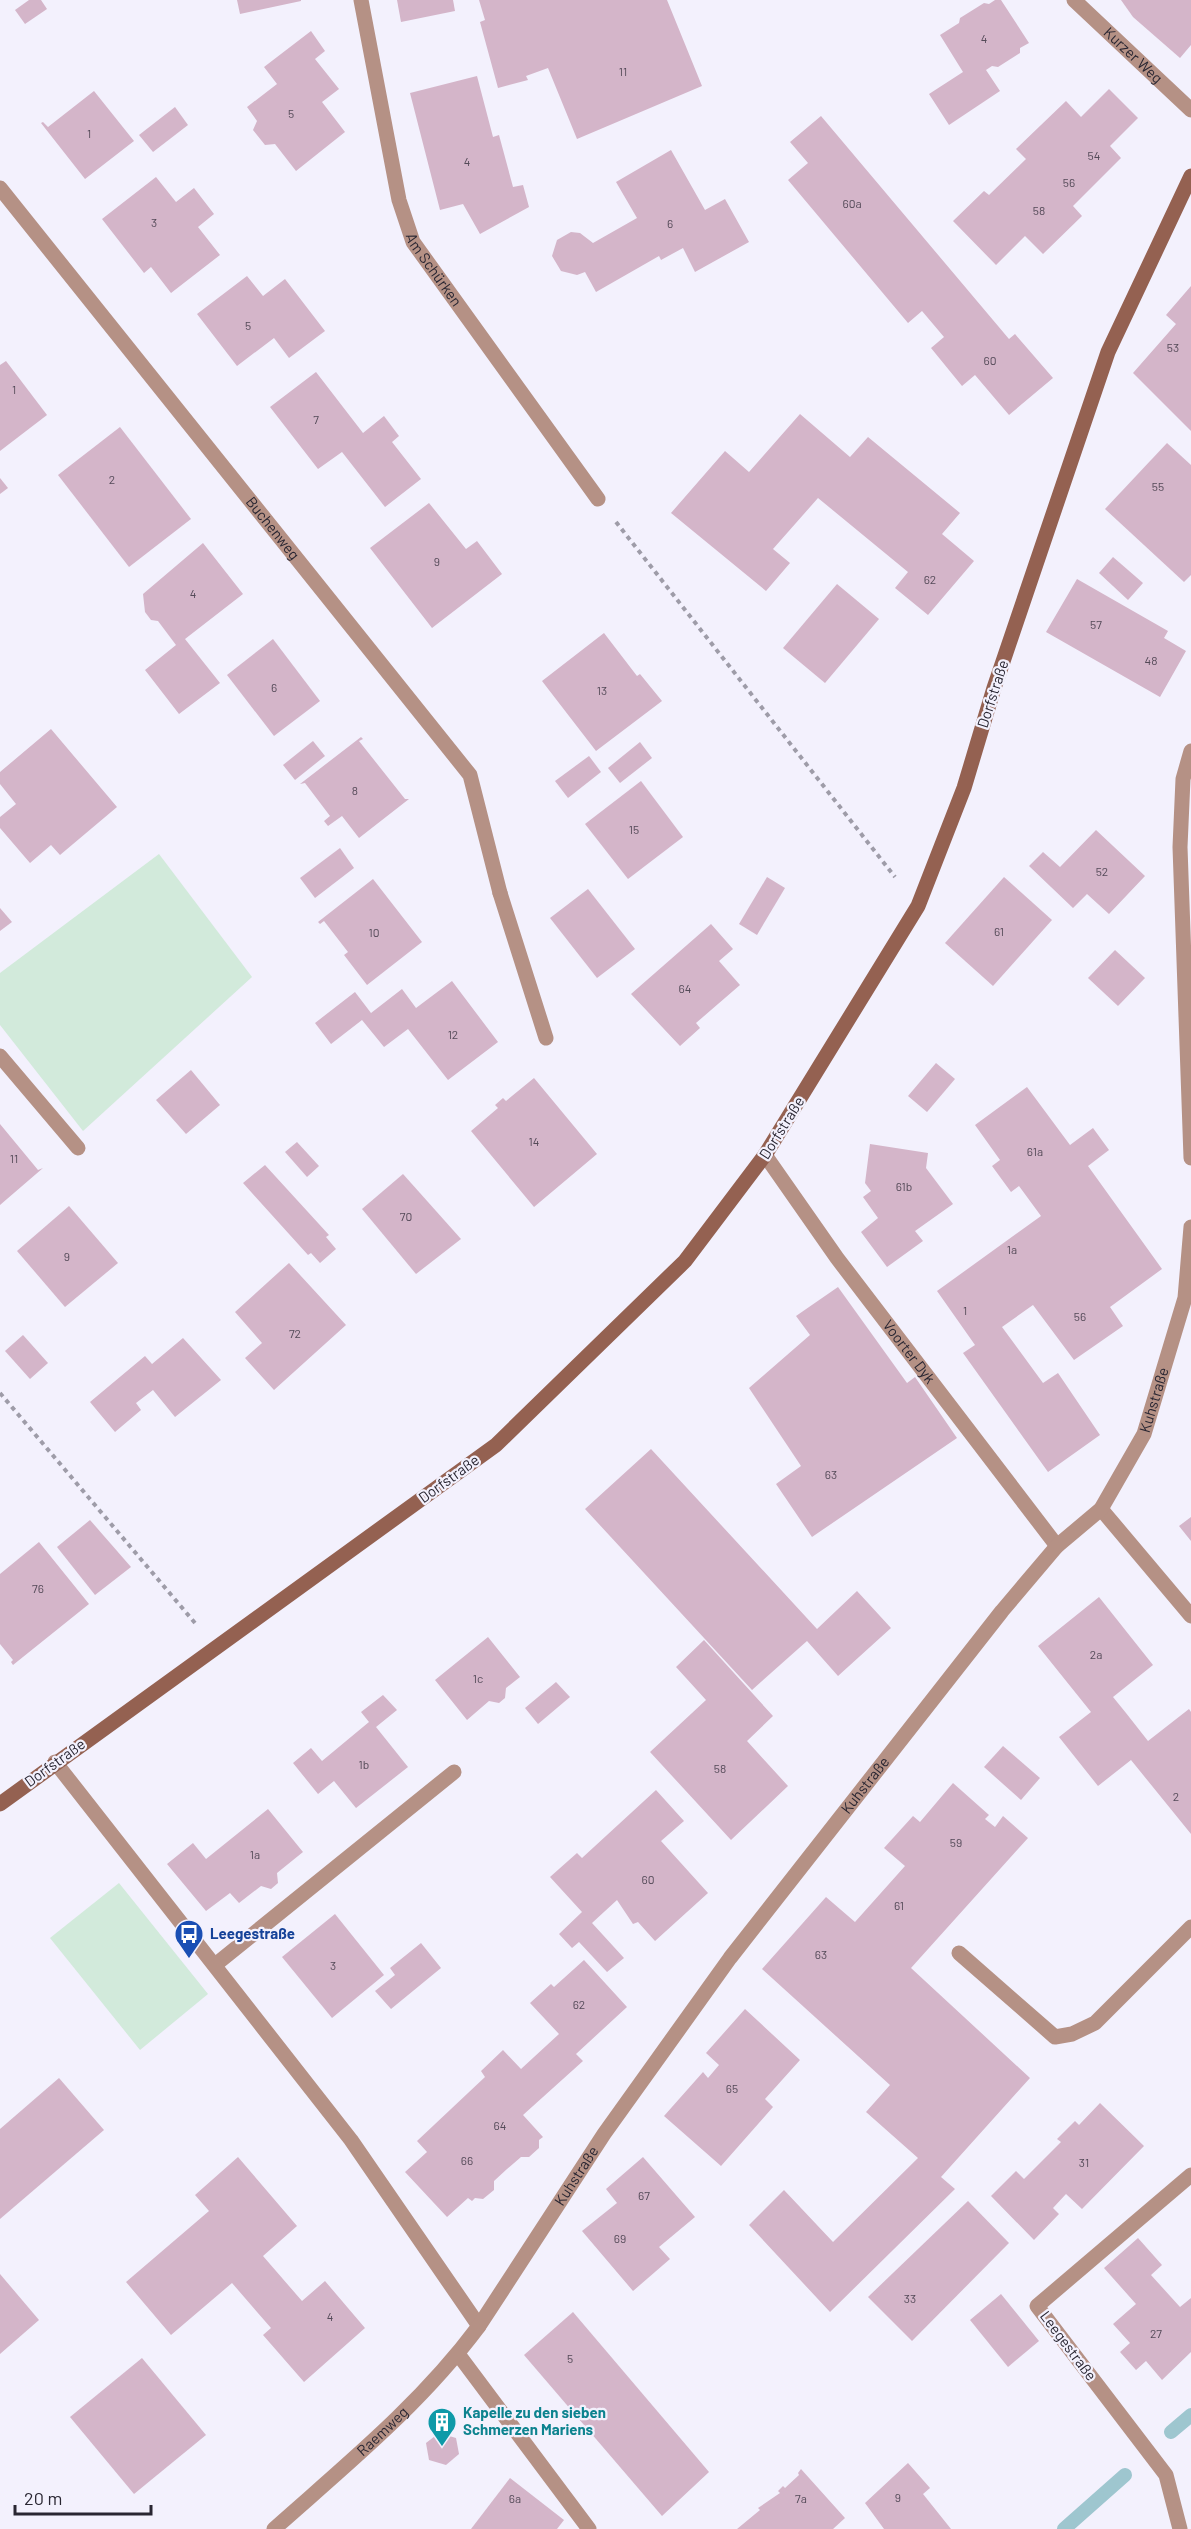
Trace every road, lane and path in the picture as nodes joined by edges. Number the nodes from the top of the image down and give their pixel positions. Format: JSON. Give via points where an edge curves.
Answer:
{"nodes":[{"id":1,"x":361,"y":0,"type":"edge"},
{"id":2,"x":1074,"y":0,"type":"edge"},
{"id":3,"x":1191,"y":110,"type":"edge"},
{"id":4,"x":1191,"y":176,"type":"edge"},
{"id":5,"x":0,"y":188,"type":"edge"},
{"id":6,"x":598,"y":499,"type":"joint"},
{"id":7,"x":1191,"y":751,"type":"edge"},
{"id":8,"x":918,"y":906,"type":"junction"},
{"id":9,"x":546,"y":1038,"type":"dead end"},
{"id":10,"x":0,"y":1056,"type":"edge"},
{"id":11,"x":78,"y":1148,"type":"dead end"},
{"id":12,"x":765,"y":1155,"type":"junction"},
{"id":13,"x":1191,"y":1158,"type":"edge"},
{"id":14,"x":1191,"y":1227,"type":"edge"},
{"id":15,"x":0,"y":1393,"type":"edge"},
{"id":16,"x":1101,"y":1509,"type":"junction"},
{"id":17,"x":1057,"y":1546,"type":"junction"},
{"id":18,"x":1191,"y":1616,"type":"edge"},
{"id":19,"x":216,"y":1647,"type":"junction"},
{"id":20,"x":55,"y":1762,"type":"junction"},
{"id":21,"x":454,"y":1772,"type":"dead end"},
{"id":22,"x":0,"y":1804,"type":"edge"},
{"id":23,"x":1191,"y":1927,"type":"edge"},
{"id":24,"x":959,"y":1953,"type":"dead end"},
{"id":25,"x":215,"y":1965,"type":"junction"},
{"id":26,"x":1191,"y":2175,"type":"edge"},
{"id":27,"x":480,"y":2326,"type":"junction"},
{"id":28,"x":458,"y":2354,"type":"junction"},
{"id":29,"x":274,"y":2529,"type":"edge"},
{"id":30,"x":589,"y":2529,"type":"edge"},
{"id":31,"x":1180,"y":2529,"type":"edge"}],
"edges":[{"from":1,"to":6,"type":"street","name":"Am Schürken","via":[[399,200],[413,242]]},
{"from":2,"to":3,"type":"street","name":"Kurzer Weg"},
{"from":4,"to":8,"type":"main road","name":"Dorfstraße","via":[[1108,352],[964,788]]},
{"from":5,"to":9,"type":"street","name":"Buchenweg","via":[[470,775],[500,893]]},
{"from":6,"to":8,"type":"path"},
{"from":7,"to":13,"type":"street","via":[[1183,778],[1180,847]]},
{"from":8,"to":12,"type":"main road","name":"Dorfstraße"},
{"from":10,"to":11,"type":"street"},
{"from":12,"to":17,"type":"street","name":"Voorter Dyk","via":[[837,1258]]},
{"from":12,"to":19,"type":"main road","name":"Dorfstraße","via":[[685,1261],[496,1445]]},
{"from":14,"to":16,"type":"street","name":"Kuhstraße","via":[[1185,1298],[1144,1434]]},
{"from":15,"to":19,"type":"path"},
{"from":16,"to":17,"type":"street","name":"Kuhstraße"},
{"from":16,"to":18,"type":"street"},
{"from":17,"to":27,"type":"street","name":"Kuhstraße","via":[[730,1958],[604,2134]]},
{"from":19,"to":20,"type":"main road","name":"Dorfstraße"},
{"from":20,"to":22,"type":"main road","name":"Dorfstraße"},
{"from":20,"to":25,"type":"street"},
{"from":21,"to":25,"type":"street"},
{"from":23,"to":24,"type":"street","via":[[1095,2023],[1055,2037]]},
{"from":25,"to":27,"type":"street","via":[[351,2140]]},
{"from":26,"to":31,"type":"street","name":"Leegestraße","via":[[1037,2306],[1166,2475]]},
{"from":27,"to":28,"type":"street","name":"Raemweg"},
{"from":28,"to":29,"type":"street","name":"Raemweg","via":[[413,2405]]},
{"from":28,"to":30,"type":"street"}]}
